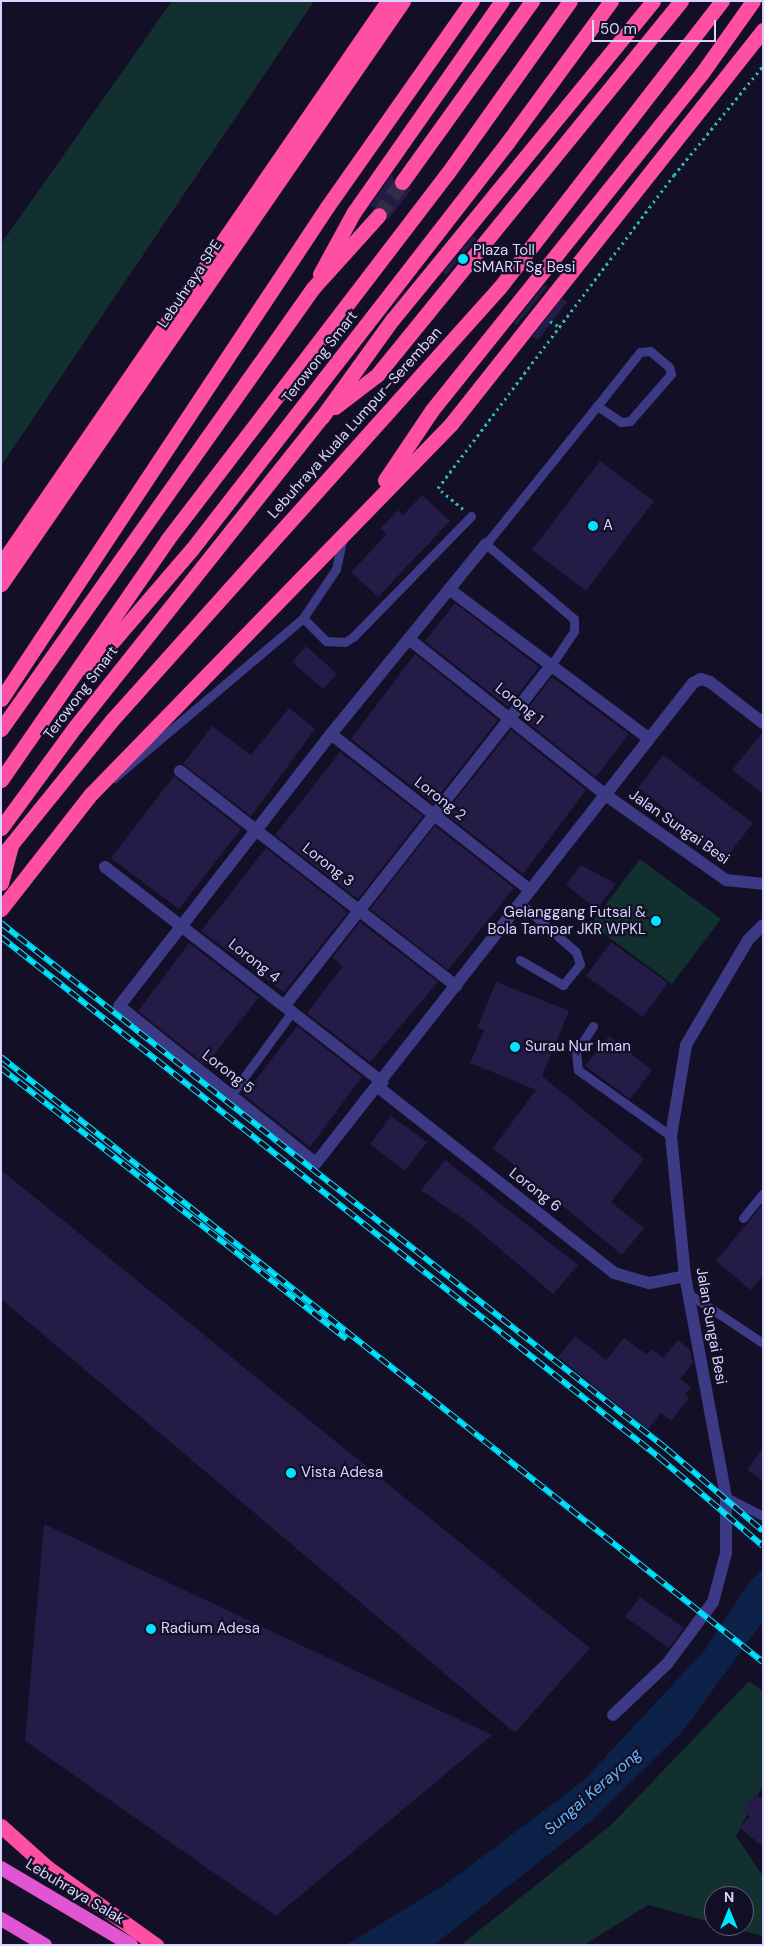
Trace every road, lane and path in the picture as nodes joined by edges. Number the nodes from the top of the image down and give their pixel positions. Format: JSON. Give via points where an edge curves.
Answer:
{"nodes":[{"id":1,"x":388,"y":1,"type":"edge"},
{"id":2,"x":403,"y":1,"type":"edge"},
{"id":3,"x":472,"y":1,"type":"edge"},
{"id":4,"x":502,"y":1,"type":"edge"},
{"id":5,"x":532,"y":1,"type":"edge"},
{"id":6,"x":570,"y":1,"type":"edge"},
{"id":7,"x":611,"y":1,"type":"edge"},
{"id":8,"x":653,"y":1,"type":"edge"},
{"id":9,"x":681,"y":1,"type":"edge"},
{"id":10,"x":722,"y":1,"type":"edge"},
{"id":11,"x":753,"y":1,"type":"edge"},
{"id":12,"x":763,"y":30,"type":"edge"},
{"id":13,"x":763,"y":66,"type":"edge"},
{"id":14,"x":402,"y":182,"type":"tunnel mouth"},
{"id":15,"x":378,"y":215,"type":"tunnel mouth"},
{"id":16,"x":313,"y":288,"type":"junction"},
{"id":17,"x":553,"y":324,"type":"dead end"},
{"id":18,"x":561,"y":328,"type":"junction"},
{"id":19,"x":597,"y":406,"type":"junction"},
{"id":20,"x":322,"y":417,"type":"junction"},
{"id":21,"x":366,"y":509,"type":"junction"},
{"id":22,"x":471,"y":516,"type":"joint"},
{"id":23,"x":343,"y":532,"type":"junction"},
{"id":24,"x":486,"y":544,"type":"junction"},
{"id":25,"x":1,"y":564,"type":"edge"},
{"id":26,"x":1,"y":584,"type":"edge"},
{"id":27,"x":449,"y":589,"type":"junction"},
{"id":28,"x":303,"y":618,"type":"junction"},
{"id":29,"x":409,"y":639,"type":"junction"},
{"id":30,"x":552,"y":664,"type":"junction"},
{"id":31,"x":2,"y":691,"type":"edge"},
{"id":32,"x":510,"y":717,"type":"junction"},
{"id":33,"x":42,"y":722,"type":"junction"},
{"id":34,"x":763,"y":723,"type":"edge"},
{"id":35,"x":1,"y":729,"type":"edge"},
{"id":36,"x":331,"y":734,"type":"junction"},
{"id":37,"x":648,"y":738,"type":"junction"},
{"id":38,"x":180,"y":771,"type":"dead end"},
{"id":39,"x":1,"y":780,"type":"edge"},
{"id":40,"x":92,"y":794,"type":"junction"},
{"id":41,"x":607,"y":796,"type":"junction"},
{"id":42,"x":433,"y":814,"type":"junction"},
{"id":43,"x":1,"y":828,"type":"edge"},
{"id":44,"x":258,"y":831,"type":"junction"},
{"id":45,"x":12,"y":842,"type":"junction"},
{"id":46,"x":1,"y":857,"type":"edge"},
{"id":47,"x":105,"y":867,"type":"dead end"},
{"id":48,"x":1,"y":884,"type":"edge"},
{"id":49,"x":763,"y":884,"type":"edge"},
{"id":50,"x":530,"y":890,"type":"junction"},
{"id":51,"x":520,"y":903,"type":"junction"},
{"id":52,"x":1,"y":909,"type":"edge"},
{"id":53,"x":358,"y":909,"type":"junction"},
{"id":54,"x":763,"y":925,"type":"edge"},
{"id":55,"x":184,"y":927,"type":"junction"},
{"id":56,"x":520,"y":960,"type":"dead end"},
{"id":57,"x":456,"y":986,"type":"junction"},
{"id":58,"x":289,"y":1009,"type":"junction"},
{"id":59,"x":593,"y":1026,"type":"dead end"},
{"id":60,"x":380,"y":1085,"type":"junction"},
{"id":61,"x":231,"y":1095,"type":"junction"},
{"id":62,"x":671,"y":1136,"type":"junction"},
{"id":63,"x":763,"y":1193,"type":"edge"},
{"id":64,"x":743,"y":1218,"type":"dead end"},
{"id":65,"x":685,"y":1276,"type":"junction"},
{"id":66,"x":692,"y":1296,"type":"junction"},
{"id":67,"x":763,"y":1344,"type":"edge"},
{"id":68,"x":726,"y":1497,"type":"junction"},
{"id":69,"x":763,"y":1516,"type":"edge"},
{"id":70,"x":613,"y":1715,"type":"dead end"},
{"id":71,"x":1,"y":1826,"type":"edge"},
{"id":72,"x":1,"y":1868,"type":"edge"},
{"id":73,"x":1,"y":1919,"type":"edge"},
{"id":74,"x":143,"y":1942,"type":"edge"},
{"id":75,"x":45,"y":1945,"type":"edge"}],
"edges":[{"from":1,"to":25,"type":"highway","name":"Lebuhraya SPE"},
{"from":2,"to":26,"type":"highway","name":"Lebuhraya SPE"},
{"from":3,"to":31,"type":"highway","via":[[327,207]]},
{"from":4,"to":16,"type":"highway","via":[[354,212]]},
{"from":5,"to":14,"type":"highway"},
{"from":6,"to":33,"type":"highway","via":[[447,174],[167,540]]},
{"from":7,"to":33,"type":"highway","name":"Terowong Smart","via":[[508,143],[192,549]]},
{"from":8,"to":20,"type":"highway","name":"Terowong Smart","via":[[398,312]]},
{"from":9,"to":20,"type":"highway","name":"Terowong Smart","via":[[377,376]]},
{"from":10,"to":45,"type":"highway","name":"Lebuhraya Kuala Lumpur–Seremban","via":[[500,286],[112,720]]},
{"from":11,"to":21,"type":"highway","via":[[702,73],[432,410]]},
{"from":12,"to":21,"type":"highway","via":[[451,424]]},
{"from":13,"to":18,"type":"path","via":[[674,175]]},
{"from":15,"to":16,"type":"highway"},
{"from":16,"to":35,"type":"highway"},
{"from":17,"to":18,"type":"path"},
{"from":18,"to":22,"type":"path","via":[[438,488]]},
{"from":19,"to":19,"type":"lane","via":[[640,352],[650,351],[669,367],[670,374],[630,421],[621,422]]},
{"from":19,"to":24,"type":"lane"},
{"from":20,"to":43,"type":"highway","name":"Terowong Smart","via":[[75,727]]},
{"from":21,"to":23,"type":"highway"},
{"from":22,"to":28,"type":"lane","via":[[345,642],[326,641]]},
{"from":23,"to":28,"type":"lane","via":[[336,569]]},
{"from":23,"to":40,"type":"highway"},
{"from":24,"to":27,"type":"street"},
{"from":24,"to":30,"type":"lane","via":[[574,619],[574,631]]},
{"from":27,"to":29,"type":"street"},
{"from":27,"to":30,"type":"street"},
{"from":28,"to":40,"type":"lane","via":[[130,767]]},
{"from":29,"to":32,"type":"street","name":"Lorong 1"},
{"from":29,"to":36,"type":"street"},
{"from":30,"to":32,"type":"street"},
{"from":30,"to":37,"type":"street"},
{"from":32,"to":41,"type":"street","name":"Lorong 1"},
{"from":32,"to":42,"type":"street"},
{"from":33,"to":39,"type":"highway"},
{"from":34,"to":37,"type":"street","via":[[701,679]]},
{"from":36,"to":42,"type":"street","name":"Lorong 2"},
{"from":36,"to":44,"type":"street"},
{"from":37,"to":41,"type":"street"},
{"from":38,"to":44,"type":"street","name":"Lorong 3"},
{"from":40,"to":52,"type":"highway"},
{"from":41,"to":49,"type":"street","name":"Jalan Sungai Besi","via":[[726,880]]},
{"from":41,"to":50,"type":"street"},
{"from":42,"to":50,"type":"street","name":"Lorong 2"},
{"from":42,"to":53,"type":"street"},
{"from":44,"to":53,"type":"street","name":"Lorong 3"},
{"from":44,"to":55,"type":"street"},
{"from":45,"to":46,"type":"highway","name":"Lebuhraya Kuala Lumpur–Seremban"},
{"from":45,"to":48,"type":"highway"},
{"from":47,"to":55,"type":"street","name":"Lorong 4"},
{"from":50,"to":51,"type":"street"},
{"from":51,"to":56,"type":"lane","via":[[576,952],[580,964],[563,985]]},
{"from":51,"to":57,"type":"street"},
{"from":53,"to":57,"type":"street","name":"Lorong 3"},
{"from":53,"to":58,"type":"street"},
{"from":54,"to":62,"type":"street","name":"Jalan Sungai Besi","via":[[748,940],[686,1045]]},
{"from":55,"to":58,"type":"street","name":"Lorong 4"},
{"from":55,"to":61,"type":"street","name":"Lorong 5","via":[[119,1006]]},
{"from":57,"to":60,"type":"street"},
{"from":58,"to":60,"type":"street","name":"Lorong 4"},
{"from":58,"to":61,"type":"lane"},
{"from":59,"to":62,"type":"lane","via":[[576,1052],[578,1070]]},
{"from":60,"to":61,"type":"street","name":"Lorong 5","via":[[316,1163]]},
{"from":60,"to":65,"type":"street","name":"Lorong 6","via":[[614,1273],[650,1283]]},
{"from":62,"to":65,"type":"street","name":"Jalan Sungai Besi"},
{"from":63,"to":64,"type":"lane"},
{"from":65,"to":66,"type":"street","name":"Jalan Sungai Besi"},
{"from":66,"to":67,"type":"lane"},
{"from":66,"to":68,"type":"street","name":"Jalan Sungai Besi"},
{"from":68,"to":69,"type":"lane"},
{"from":68,"to":70,"type":"street","name":"Jalan Sungai Besi","via":[[726,1553],[713,1602],[667,1664]]},
{"from":71,"to":74,"type":"highway","via":[[48,1868]]},
{"from":72,"to":74,"type":"highway","name":"Lebuhraya Salak"},
{"from":73,"to":75,"type":"highway"}]}
